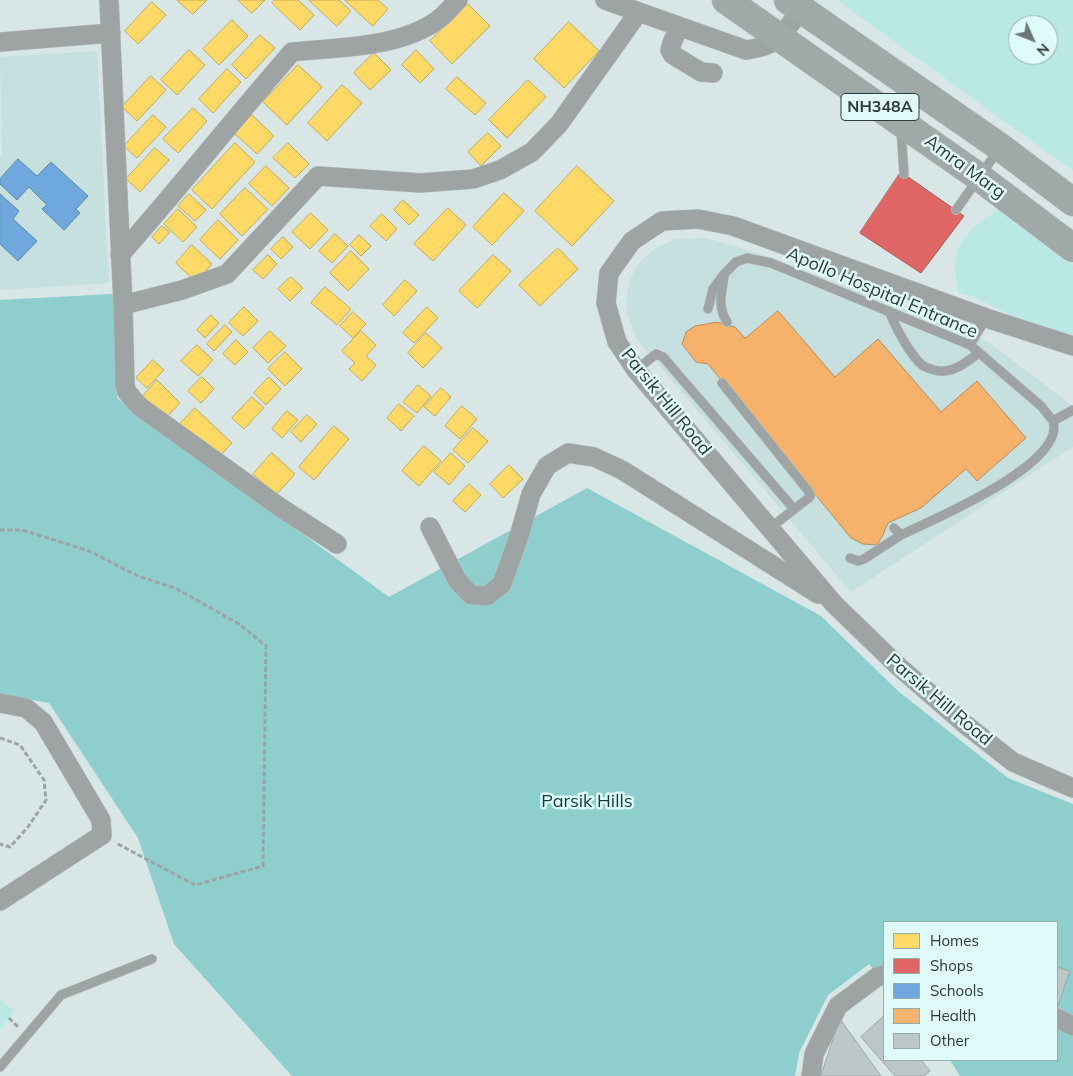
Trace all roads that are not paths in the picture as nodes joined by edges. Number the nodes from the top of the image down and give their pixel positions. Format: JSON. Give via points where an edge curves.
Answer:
{"nodes":[{"id":1,"x":109,"y":0,"type":"edge"},
{"id":2,"x":458,"y":0,"type":"edge"},
{"id":3,"x":605,"y":0,"type":"edge"},
{"id":4,"x":726,"y":0,"type":"edge"},
{"id":5,"x":795,"y":4,"type":"edge"},
{"id":6,"x":638,"y":13,"type":"junction"},
{"id":7,"x":679,"y":27,"type":"junction"},
{"id":8,"x":111,"y":32,"type":"junction"},
{"id":9,"x":780,"y":38,"type":"junction"},
{"id":10,"x":0,"y":42,"type":"edge"},
{"id":11,"x":713,"y":73,"type":"dead end"},
{"id":12,"x":901,"y":121,"type":"junction"},
{"id":13,"x":1000,"y":147,"type":"junction"},
{"id":14,"x":904,"y":174,"type":"dead end"},
{"id":15,"x":979,"y":176,"type":"junction"},
{"id":16,"x":1073,"y":202,"type":"edge"},
{"id":17,"x":956,"y":210,"type":"dead end"},
{"id":18,"x":1073,"y":248,"type":"edge"},
{"id":19,"x":120,"y":255,"type":"junction"},
{"id":20,"x":725,"y":273,"type":"junction"},
{"id":21,"x":123,"y":305,"type":"junction"},
{"id":22,"x":708,"y":309,"type":"dead end"},
{"id":23,"x":889,"y":311,"type":"junction"},
{"id":24,"x":986,"y":318,"type":"junction"},
{"id":25,"x":727,"y":322,"type":"dead end"},
{"id":26,"x":970,"y":345,"type":"junction"},
{"id":27,"x":1073,"y":346,"type":"edge"},
{"id":28,"x":979,"y":353,"type":"junction"},
{"id":29,"x":636,"y":370,"type":"junction"},
{"id":30,"x":722,"y":383,"type":"dead end"},
{"id":31,"x":1073,"y":410,"type":"edge"},
{"id":32,"x":1053,"y":421,"type":"junction"},
{"id":33,"x":794,"y":509,"type":"junction"},
{"id":34,"x":430,"y":527,"type":"dead end"},
{"id":35,"x":770,"y":528,"type":"junction"},
{"id":36,"x":337,"y":544,"type":"dead end"},
{"id":37,"x":850,"y":558,"type":"dead end"},
{"id":38,"x":834,"y":604,"type":"junction"},
{"id":39,"x":0,"y":704,"type":"edge"},
{"id":40,"x":1073,"y":788,"type":"edge"},
{"id":41,"x":0,"y":901,"type":"edge"},
{"id":42,"x":152,"y":960,"type":"dead end"},
{"id":43,"x":883,"y":975,"type":"edge"},
{"id":44,"x":1058,"y":1018,"type":"edge"},
{"id":45,"x":1073,"y":1026,"type":"edge"},
{"id":46,"x":0,"y":1067,"type":"edge"},
{"id":47,"x":810,"y":1076,"type":"edge"}],
"edges":[{"from":1,"to":8,"type":"street"},
{"from":2,"to":19,"type":"street","via":[[439,20],[404,37],[388,42],[292,52]]},
{"from":3,"to":6,"type":"street"},
{"from":4,"to":9,"type":"highway","number":"NH348A"},
{"from":5,"to":9,"type":"street"},
{"from":5,"to":13,"type":"highway","name":"Amra Marg","number":"NH348A"},
{"from":6,"to":7,"type":"street"},
{"from":6,"to":21,"type":"street","via":[[559,124],[532,152],[500,170],[474,179],[420,183],[318,176],[228,274]]},
{"from":7,"to":9,"type":"street","via":[[746,50],[762,48]]},
{"from":7,"to":11,"type":"street","via":[[670,50],[673,55],[701,72]]},
{"from":8,"to":10,"type":"street"},
{"from":8,"to":19,"type":"street"},
{"from":9,"to":12,"type":"highway","name":"Amra Marg","number":"NH348A"},
{"from":12,"to":14,"type":"lane"},
{"from":12,"to":15,"type":"highway","name":"Amra Marg","number":"NH348A"},
{"from":13,"to":15,"type":"lane"},
{"from":13,"to":16,"type":"highway","name":"Amra Marg","number":"NH348A"},
{"from":15,"to":17,"type":"lane"},
{"from":15,"to":18,"type":"highway","name":"Amra Marg","number":"NH348A"},
{"from":19,"to":21,"type":"street"},
{"from":20,"to":22,"type":"lane","name":"Apollo Hospital Entrance","via":[[713,289]]},
{"from":20,"to":23,"type":"lane","name":"Apollo Hospital Entrance","via":[[736,262],[747,258],[765,262]]},
{"from":20,"to":25,"type":"lane","via":[[720,302]]},
{"from":21,"to":36,"type":"street","via":[[126,392],[139,406]]},
{"from":23,"to":26,"type":"lane","name":"Apollo Hospital Entrance"},
{"from":23,"to":28,"type":"lane","via":[[894,324],[923,366],[943,372],[958,367]]},
{"from":24,"to":26,"type":"lane"},
{"from":24,"to":27,"type":"street","name":"Parsik Hill Road"},
{"from":24,"to":29,"type":"street","name":"Parsik Hill Road","via":[[733,226],[698,219],[662,221],[632,241],[609,273],[606,304],[617,342]]},
{"from":26,"to":28,"type":"lane","name":"Apollo Hospital Entrance"},
{"from":28,"to":32,"type":"lane","name":"Apollo Hospital Entrance","via":[[1041,406]]},
{"from":29,"to":33,"type":"lane","via":[[656,354],[663,356]]},
{"from":29,"to":35,"type":"street","name":"Parsik Hill Road"},
{"from":30,"to":33,"type":"lane","via":[[809,492],[810,497]]},
{"from":31,"to":32,"type":"lane"},
{"from":32,"to":37,"type":"lane","via":[[1055,427],[1050,441],[1026,468],[956,509],[898,532],[864,559]]},
{"from":33,"to":35,"type":"lane"},
{"from":34,"to":38,"type":"street","via":[[457,580],[471,595],[487,596],[502,584],[531,494],[547,466],[568,453],[594,457],[622,470]]},
{"from":35,"to":38,"type":"street","name":"Parsik Hill Road"},
{"from":38,"to":40,"type":"street","name":"Parsik Hill Road","via":[[897,665],[1014,762]]},
{"from":39,"to":41,"type":"street","via":[[26,708],[42,722],[101,820],[102,835]]},
{"from":42,"to":46,"type":"lane","via":[[61,995]]},
{"from":43,"to":47,"type":"street","via":[[838,1006],[814,1054]]},
{"from":44,"to":45,"type":"street"}]}
